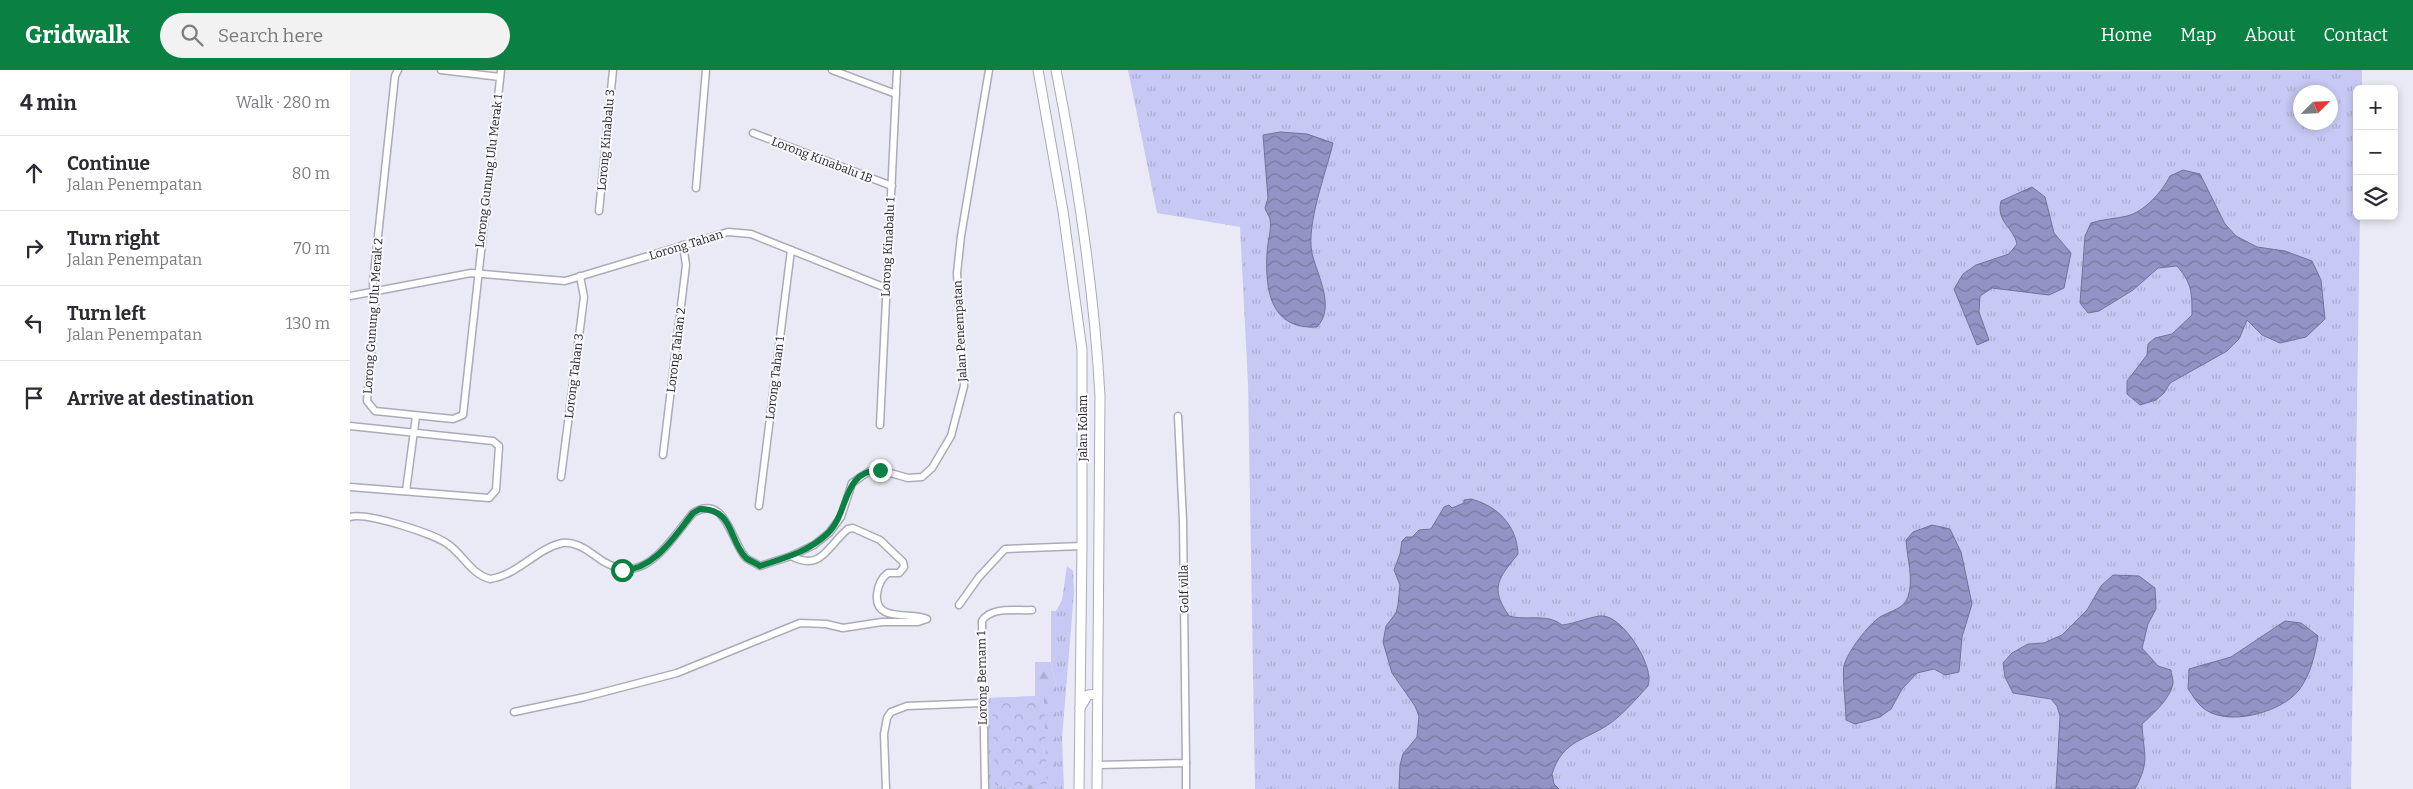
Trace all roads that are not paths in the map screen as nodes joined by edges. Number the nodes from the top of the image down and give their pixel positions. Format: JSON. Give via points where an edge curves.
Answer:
{"nodes":[{"id":1,"x":398,"y":70,"type":"edge"},
{"id":2,"x":442,"y":70,"type":"edge"},
{"id":3,"x":613,"y":70,"type":"edge"},
{"id":4,"x":706,"y":70,"type":"edge"},
{"id":5,"x":832,"y":70,"type":"edge"},
{"id":6,"x":897,"y":70,"type":"edge"},
{"id":7,"x":989,"y":70,"type":"edge"},
{"id":8,"x":1056,"y":70,"type":"edge"},
{"id":9,"x":1061,"y":70,"type":"edge"},
{"id":10,"x":1039,"y":72,"type":"edge"},
{"id":11,"x":501,"y":73,"type":"edge"},
{"id":12,"x":896,"y":94,"type":"junction"},
{"id":13,"x":1062,"y":100,"type":"junction"},
{"id":14,"x":753,"y":133,"type":"dead end"},
{"id":15,"x":892,"y":186,"type":"junction"},
{"id":16,"x":696,"y":188,"type":"dead end"},
{"id":17,"x":599,"y":211,"type":"dead end"},
{"id":18,"x":683,"y":245,"type":"junction"},
{"id":19,"x":791,"y":250,"type":"junction"},
{"id":20,"x":478,"y":273,"type":"junction"},
{"id":21,"x":580,"y":276,"type":"junction"},
{"id":22,"x":886,"y":288,"type":"junction"},
{"id":23,"x":374,"y":293,"type":"junction"},
{"id":24,"x":350,"y":296,"type":"edge"},
{"id":25,"x":463,"y":415,"type":"joint"},
{"id":26,"x":416,"y":416,"type":"junction"},
{"id":27,"x":1178,"y":416,"type":"dead end"},
{"id":28,"x":880,"y":425,"type":"dead end"},
{"id":29,"x":350,"y":426,"type":"edge"},
{"id":30,"x":414,"y":433,"type":"junction"},
{"id":31,"x":663,"y":455,"type":"dead end"},
{"id":32,"x":562,"y":477,"type":"dead end"},
{"id":33,"x":350,"y":487,"type":"edge"},
{"id":34,"x":406,"y":491,"type":"junction"},
{"id":35,"x":759,"y":506,"type":"dead end"},
{"id":36,"x":350,"y":517,"type":"edge"},
{"id":37,"x":1082,"y":546,"type":"junction"},
{"id":38,"x":791,"y":556,"type":"junction"},
{"id":39,"x":958,"y":605,"type":"dead end"},
{"id":40,"x":1032,"y":610,"type":"dead end"},
{"id":41,"x":1097,"y":694,"type":"junction"},
{"id":42,"x":982,"y":703,"type":"junction"},
{"id":43,"x":1080,"y":708,"type":"junction"},
{"id":44,"x":514,"y":712,"type":"dead end"},
{"id":45,"x":1186,"y":763,"type":"junction"},
{"id":46,"x":1098,"y":765,"type":"junction"},
{"id":47,"x":886,"y":789,"type":"edge"},
{"id":48,"x":985,"y":789,"type":"edge"},
{"id":49,"x":1079,"y":789,"type":"edge"},
{"id":50,"x":1097,"y":789,"type":"edge"},
{"id":51,"x":1186,"y":789,"type":"edge"}],
"edges":[{"from":1,"to":23,"type":"street","name":"Lorong Gunung Ulu Merak 2"},
{"from":2,"to":11,"type":"street"},
{"from":3,"to":17,"type":"street","name":"Lorong Kinabalu 3"},
{"from":4,"to":16,"type":"street"},
{"from":5,"to":12,"type":"street"},
{"from":6,"to":12,"type":"street","name":"Lorong Kinabalu 1"},
{"from":7,"to":38,"type":"street","name":"Jalan Penempatan","via":[[957,273],[964,386],[951,436],[932,468],[922,477],[908,478],[880,470],[870,471],[852,483],[840,517],[829,533]]},
{"from":8,"to":13,"type":"main road","name":"Jalan Kolam"},
{"from":9,"to":13,"type":"main road"},
{"from":10,"to":37,"type":"main road","name":"Jalan Kolam","via":[[1082,350]]},
{"from":11,"to":20,"type":"street","name":"Lorong Gunung Ulu Merak 1"},
{"from":12,"to":15,"type":"street","name":"Lorong Kinabalu 1"},
{"from":13,"to":41,"type":"main road","name":"Jalan Kolam","via":[[1080,208],[1098,360]]},
{"from":14,"to":15,"type":"street","name":"Lorong Kinabalu 1B"},
{"from":15,"to":22,"type":"street","name":"Lorong Kinabalu 1"},
{"from":18,"to":19,"type":"street","name":"Lorong Tahan","via":[[739,232]]},
{"from":18,"to":21,"type":"street","name":"Lorong Tahan"},
{"from":18,"to":31,"type":"street","name":"Lorong Tahan 2","via":[[686,265]]},
{"from":19,"to":22,"type":"street","name":"Lorong Tahan"},
{"from":19,"to":35,"type":"street","name":"Lorong Tahan 1"},
{"from":20,"to":21,"type":"street","name":"Lorong Tahan","via":[[558,281]]},
{"from":20,"to":23,"type":"street","name":"Lorong Tahan"},
{"from":20,"to":25,"type":"street","name":"Lorong Gunung Ulu Merak 1"},
{"from":21,"to":32,"type":"street","name":"Lorong Tahan 3","via":[[584,297]]},
{"from":22,"to":28,"type":"street","name":"Lorong Kinabalu 1"},
{"from":23,"to":24,"type":"street","name":"Lorong Tahan"},
{"from":23,"to":26,"type":"street","name":"Lorong Gunung Ulu Merak 2","via":[[367,401],[375,411]]},
{"from":25,"to":26,"type":"street","name":"Lorong Gunung Ulu Merak 2","via":[[454,419]]},
{"from":26,"to":30,"type":"street"},
{"from":27,"to":45,"type":"street","name":"Golf villa","via":[[1183,521]]},
{"from":29,"to":30,"type":"street"},
{"from":30,"to":34,"type":"street"},
{"from":30,"to":34,"type":"street","via":[[493,441],[499,446],[496,490],[489,498]]},
{"from":33,"to":34,"type":"street"},
{"from":36,"to":38,"type":"street","name":"Jalan Penempatan","via":[[365,515],[436,537],[449,545],[478,574],[490,579],[520,567],[554,546],[569,543],[584,547],[613,568],[631,570],[660,553],[700,509],[718,512],[726,519],[746,558],[760,566]]},
{"from":37,"to":39,"type":"street","via":[[1005,549]]},
{"from":37,"to":43,"type":"main road","name":"Jalan Kolam"},
{"from":38,"to":44,"type":"street","via":[[801,561],[818,559],[848,529],[853,528],[880,540],[903,562],[904,567],[899,573],[888,573],[880,582],[877,599],[881,608],[889,614],[927,619],[843,628],[800,623],[669,676]]},
{"from":40,"to":42,"type":"street","name":"Lorong Bernam 1","via":[[995,612],[986,615],[982,621]]},
{"from":41,"to":43,"type":"main road","via":[[1088,695]]},
{"from":41,"to":46,"type":"main road","name":"Jalan Kolam"},
{"from":42,"to":47,"type":"street","via":[[907,706],[891,712],[884,734]]},
{"from":42,"to":48,"type":"street","name":"Lorong Bernam 1"},
{"from":43,"to":49,"type":"main road","name":"Jalan Kolam"},
{"from":45,"to":46,"type":"street"},
{"from":45,"to":51,"type":"street","name":"Golf villa"},
{"from":46,"to":50,"type":"main road","name":"Jalan Kolam"}]}
